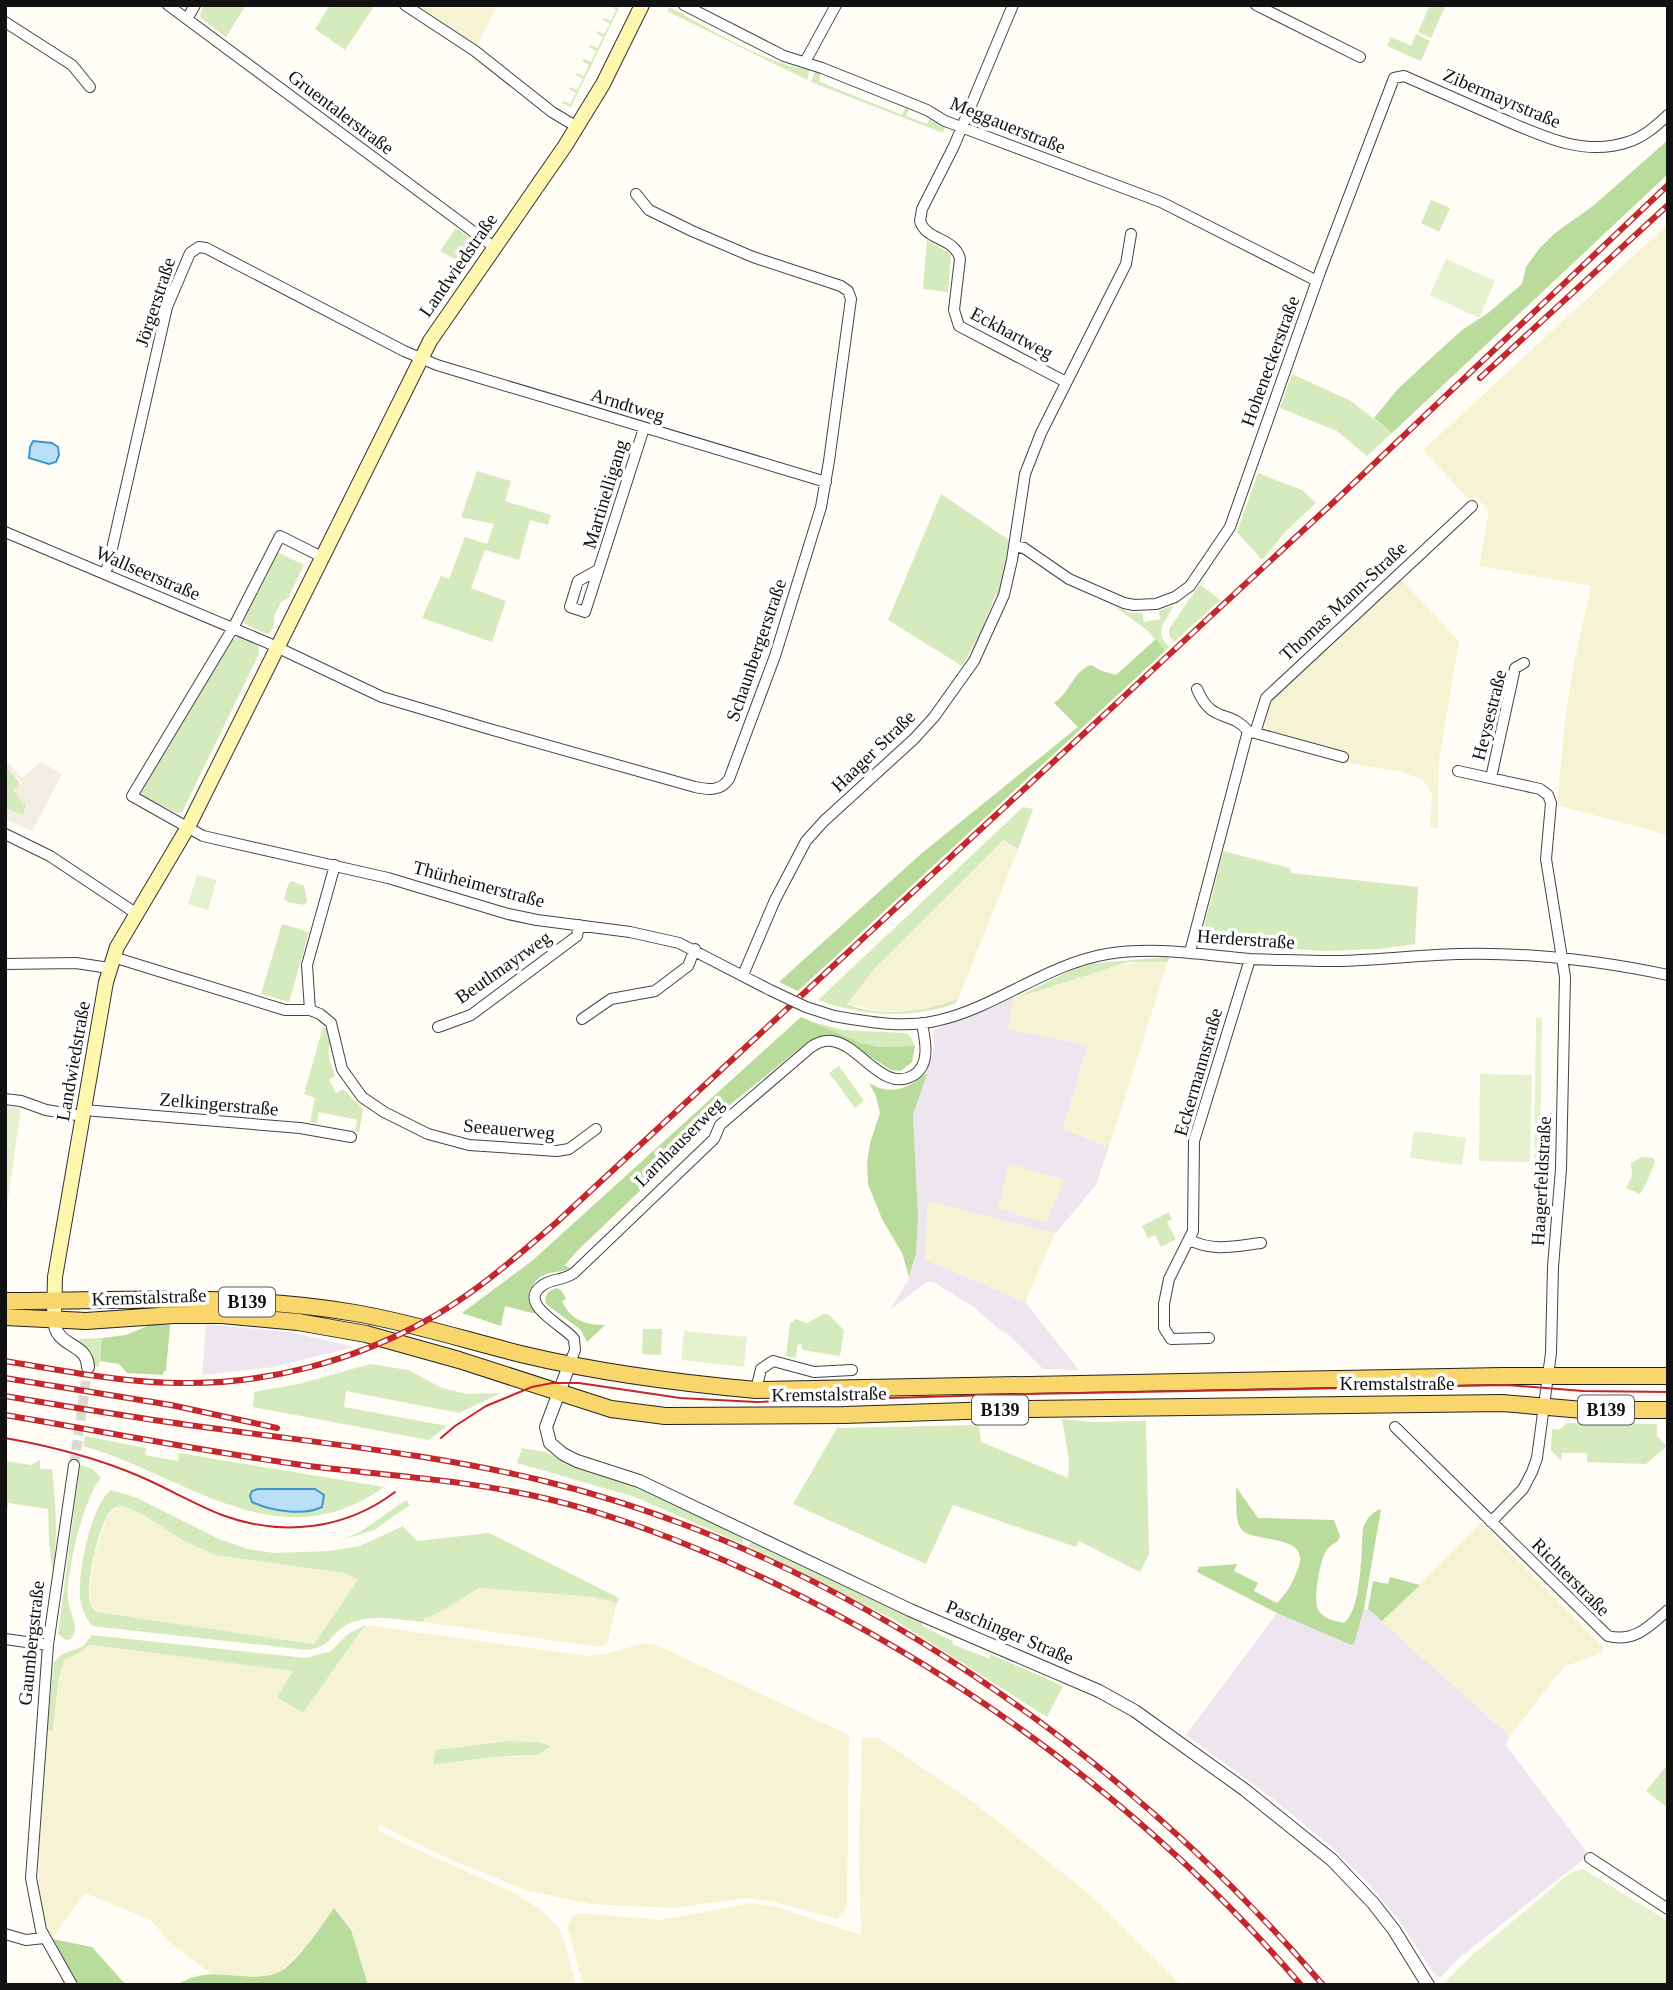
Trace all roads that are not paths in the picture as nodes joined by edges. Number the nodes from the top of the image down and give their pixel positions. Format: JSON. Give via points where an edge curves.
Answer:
{"nodes":[{"id":1,"x":168,"y":5,"type":"edge"},
{"id":2,"x":195,"y":5,"type":"edge"},
{"id":3,"x":405,"y":5,"type":"edge"},
{"id":4,"x":642,"y":5,"type":"edge"},
{"id":5,"x":684,"y":5,"type":"edge"},
{"id":6,"x":836,"y":5,"type":"edge"},
{"id":7,"x":1013,"y":5,"type":"edge"},
{"id":8,"x":1256,"y":5,"type":"edge"},
{"id":9,"x":187,"y":19,"type":"junction"},
{"id":10,"x":5,"y":22,"type":"edge"},
{"id":11,"x":1360,"y":57,"type":"dead end"},
{"id":12,"x":805,"y":62,"type":"junction"},
{"id":13,"x":1399,"y":76,"type":"joint"},
{"id":14,"x":90,"y":87,"type":"dead end"},
{"id":15,"x":1668,"y":115,"type":"edge"},
{"id":16,"x":577,"y":127,"type":"junction"},
{"id":17,"x":961,"y":127,"type":"junction"},
{"id":18,"x":636,"y":194,"type":"dead end"},
{"id":19,"x":1131,"y":234,"type":"dead end"},
{"id":20,"x":494,"y":247,"type":"junction"},
{"id":21,"x":1317,"y":281,"type":"junction"},
{"id":22,"x":421,"y":358,"type":"junction"},
{"id":23,"x":1066,"y":382,"type":"junction"},
{"id":24,"x":644,"y":428,"type":"junction"},
{"id":25,"x":826,"y":482,"type":"junction"},
{"id":26,"x":1472,"y":506,"type":"dead end"},
{"id":27,"x":5,"y":532,"type":"edge"},
{"id":28,"x":1014,"y":546,"type":"junction"},
{"id":29,"x":322,"y":557,"type":"junction"},
{"id":30,"x":598,"y":570,"type":"dead end"},
{"id":31,"x":105,"y":574,"type":"junction"},
{"id":32,"x":233,"y":628,"type":"junction"},
{"id":33,"x":277,"y":648,"type":"junction"},
{"id":34,"x":1524,"y":663,"type":"dead end"},
{"id":35,"x":1197,"y":689,"type":"dead end"},
{"id":36,"x":1252,"y":732,"type":"junction"},
{"id":37,"x":1343,"y":757,"type":"dead end"},
{"id":38,"x":1458,"y":771,"type":"dead end"},
{"id":39,"x":1491,"y":778,"type":"junction"},
{"id":40,"x":188,"y":827,"type":"junction"},
{"id":41,"x":5,"y":834,"type":"edge"},
{"id":42,"x":335,"y":864,"type":"junction"},
{"id":43,"x":137,"y":914,"type":"junction"},
{"id":44,"x":579,"y":925,"type":"junction"},
{"id":45,"x":695,"y":949,"type":"junction"},
{"id":46,"x":1190,"y":952,"type":"junction"},
{"id":47,"x":1562,"y":957,"type":"junction"},
{"id":48,"x":1250,"y":959,"type":"junction"},
{"id":49,"x":111,"y":962,"type":"junction"},
{"id":50,"x":5,"y":964,"type":"edge"},
{"id":51,"x":743,"y":975,"type":"junction"},
{"id":52,"x":1668,"y":975,"type":"edge"},
{"id":53,"x":310,"y":1010,"type":"junction"},
{"id":54,"x":834,"y":1016,"type":"joint"},
{"id":55,"x":582,"y":1019,"type":"dead end"},
{"id":56,"x":922,"y":1024,"type":"junction"},
{"id":57,"x":438,"y":1027,"type":"dead end"},
{"id":58,"x":5,"y":1099,"type":"edge"},
{"id":59,"x":83,"y":1113,"type":"junction"},
{"id":60,"x":596,"y":1129,"type":"dead end"},
{"id":61,"x":351,"y":1137,"type":"dead end"},
{"id":62,"x":1190,"y":1240,"type":"junction"},
{"id":63,"x":1261,"y":1244,"type":"dead end"},
{"id":64,"x":5,"y":1301,"type":"edge"},
{"id":65,"x":54,"y":1301,"type":"junction"},
{"id":66,"x":5,"y":1317,"type":"edge"},
{"id":67,"x":54,"y":1320,"type":"junction"},
{"id":68,"x":1209,"y":1338,"type":"dead end"},
{"id":69,"x":570,"y":1363,"type":"junction"},
{"id":70,"x":88,"y":1367,"type":"dead end"},
{"id":71,"x":852,"y":1370,"type":"dead end"},
{"id":72,"x":1548,"y":1376,"type":"junction"},
{"id":73,"x":1668,"y":1376,"type":"edge"},
{"id":74,"x":756,"y":1390,"type":"junction"},
{"id":75,"x":558,"y":1392,"type":"junction"},
{"id":76,"x":1544,"y":1407,"type":"junction"},
{"id":77,"x":1668,"y":1410,"type":"edge"},
{"id":78,"x":1395,"y":1427,"type":"dead end"},
{"id":79,"x":74,"y":1465,"type":"tunnel mouth"},
{"id":80,"x":1492,"y":1522,"type":"junction"},
{"id":81,"x":1668,"y":1610,"type":"edge"},
{"id":82,"x":5,"y":1639,"type":"edge"},
{"id":83,"x":48,"y":1645,"type":"junction"},
{"id":84,"x":1590,"y":1858,"type":"dead end"},
{"id":85,"x":1668,"y":1909,"type":"edge"},
{"id":86,"x":5,"y":1934,"type":"edge"},
{"id":87,"x":44,"y":1938,"type":"junction"},
{"id":88,"x":72,"y":1985,"type":"edge"},
{"id":89,"x":1428,"y":1985,"type":"edge"}],
"edges":[{"from":1,"to":9,"type":"street","name":"Gruentalerstraße"},
{"from":2,"to":9,"type":"street"},
{"from":3,"to":16,"type":"street"},
{"from":4,"to":16,"type":"main road","name":"Landwiedstraße"},
{"from":5,"to":12,"type":"street","name":"Meggauerstraße","via":[[783,56]]},
{"from":6,"to":12,"type":"street"},
{"from":7,"to":17,"type":"street"},
{"from":8,"to":11,"type":"street"},
{"from":9,"to":20,"type":"street","name":"Gruentalerstraße"},
{"from":10,"to":14,"type":"street","via":[[72,65]]},
{"from":12,"to":17,"type":"street","name":"Meggauerstraße"},
{"from":13,"to":15,"type":"street","name":"Zibermayrstraße","via":[[1541,135],[1579,146],[1629,142]]},
{"from":13,"to":21,"type":"street","name":"Hoheneckerstraße","via":[[1391,83]]},
{"from":16,"to":20,"type":"main road","name":"Landwiedstraße"},
{"from":17,"to":21,"type":"street","name":"Meggauerstraße","via":[[1161,202]]},
{"from":17,"to":23,"type":"street","name":"Eckhartweg","via":[[920,221],[925,230],[958,252],[956,322],[962,330]]},
{"from":18,"to":25,"type":"street","name":"Schaunbergerstraße","via":[[649,210],[692,232],[848,291],[851,299]]},
{"from":19,"to":23,"type":"street","name":"Haager Straße","via":[[1126,264]]},
{"from":20,"to":22,"type":"main road","name":"Landwiedstraße"},
{"from":21,"to":28,"type":"street","name":"Hoheneckerstraße","via":[[1225,537],[1183,592],[1156,604],[1134,606],[1069,579]]},
{"from":22,"to":24,"type":"street","name":"Arndtweg"},
{"from":22,"to":29,"type":"main road","name":"Landwiedstraße"},
{"from":22,"to":31,"type":"street","name":"Jörgerstraße","via":[[206,248],[192,250],[162,327]]},
{"from":23,"to":28,"type":"street","name":"Haager Straße","via":[[1025,474]]},
{"from":24,"to":25,"type":"street","name":"Arndtweg"},
{"from":24,"to":30,"type":"street","name":"Martinelligang"},
{"from":25,"to":33,"type":"street","name":"Schaunbergerstraße","via":[[775,656],[729,779],[717,788],[703,789],[412,707]]},
{"from":26,"to":36,"type":"street","name":"Thomas Mann-Straße","via":[[1266,698]]},
{"from":27,"to":31,"type":"street","name":"Wallseerstraße"},
{"from":28,"to":51,"type":"street","name":"Haager Straße","via":[[1000,607],[971,665],[906,747],[806,841]]},
{"from":29,"to":32,"type":"street","via":[[280,536]]},
{"from":29,"to":33,"type":"main road","name":"Landwiedstraße"},
{"from":31,"to":32,"type":"street","name":"Wallseerstraße"},
{"from":32,"to":33,"type":"street","name":"Wallseerstraße"},
{"from":32,"to":40,"type":"street","via":[[132,796]]},
{"from":33,"to":40,"type":"main road","name":"Landwiedstraße"},
{"from":34,"to":39,"type":"street","name":"Heysestraße","via":[[1515,668]]},
{"from":35,"to":36,"type":"street","via":[[1210,711]]},
{"from":36,"to":37,"type":"street"},
{"from":36,"to":46,"type":"street","name":"Thomas Mann-Straße"},
{"from":38,"to":39,"type":"street","name":"Heysestraße"},
{"from":39,"to":47,"type":"street","name":"Heysestraße","via":[[1548,795],[1546,859]]},
{"from":40,"to":42,"type":"street","name":"Thürheimerstraße","via":[[203,836]]},
{"from":40,"to":43,"type":"main road","name":"Landwiedstraße"},
{"from":41,"to":43,"type":"street","via":[[50,856]]},
{"from":42,"to":44,"type":"street","name":"Thürheimerstraße","via":[[508,914]]},
{"from":42,"to":53,"type":"street","via":[[307,965]]},
{"from":43,"to":49,"type":"main road","name":"Landwiedstraße"},
{"from":44,"to":45,"type":"street","name":"Thürheimerstraße"},
{"from":44,"to":57,"type":"street","name":"Beutlmayrweg","via":[[578,936],[471,1015]]},
{"from":45,"to":51,"type":"street","name":"Thürheimerstraße"},
{"from":45,"to":55,"type":"street","via":[[688,966],[655,991],[611,999]]},
{"from":46,"to":48,"type":"street","name":"Herderstraße"},
{"from":46,"to":56,"type":"street","name":"Herderstraße","via":[[1129,952],[1086,958],[957,1015]]},
{"from":47,"to":48,"type":"street","name":"Herderstraße","via":[[1475,954],[1342,961]]},
{"from":47,"to":52,"type":"street","name":"Herderstraße"},
{"from":47,"to":72,"type":"street","name":"Haagerfeldstraße","via":[[1561,1169]]},
{"from":48,"to":62,"type":"street","name":"Eckermannstraße","via":[[1194,1141]]},
{"from":49,"to":50,"type":"street"},
{"from":49,"to":53,"type":"street","via":[[285,1010]]},
{"from":49,"to":59,"type":"main road","name":"Landwiedstraße"},
{"from":51,"to":54,"type":"street","name":"Thürheimerstraße","bridge":true},
{"from":53,"to":60,"type":"street","name":"Seeauerweg","via":[[331,1023],[342,1069],[362,1097],[428,1134],[468,1145],[557,1151],[569,1149]]},
{"from":54,"to":56,"type":"street","name":"Herderstraße"},
{"from":56,"to":69,"type":"street","name":"Larnhauserweg","via":[[925,1060],[918,1072],[904,1079],[890,1078],[840,1044],[825,1041],[811,1047],[720,1125],[714,1139],[574,1273],[540,1287],[538,1309],[574,1339]]},
{"from":58,"to":59,"type":"street","name":"Zelkingerstraße","via":[[46,1110]]},
{"from":59,"to":61,"type":"street","name":"Zelkingerstraße","via":[[300,1128]]},
{"from":59,"to":65,"type":"main road","name":"Landwiedstraße"},
{"from":62,"to":63,"type":"street","via":[[1219,1248]]},
{"from":62,"to":68,"type":"street","name":"Eckermannstraße","via":[[1167,1286],[1164,1328],[1176,1340]]},
{"from":64,"to":65,"type":"main road","name":"Kremstalstraße","number":"B139"},
{"from":65,"to":67,"type":"main road","name":"Landwiedstraße"},
{"from":65,"to":69,"type":"main road","name":"Kremstalstraße","number":"B139","via":[[162,1299],[308,1306],[421,1327]]},
{"from":66,"to":67,"type":"main road","name":"Kremstalstraße","number":"B139"},
{"from":67,"to":70,"type":"street","via":[[58,1335],[81,1350]]},
{"from":67,"to":75,"type":"main road","name":"Kremstalstraße","number":"B139","via":[[209,1315],[298,1322],[366,1334]]},
{"from":69,"to":74,"type":"main road","name":"Kremstalstraße","number":"B139","via":[[680,1383]]},
{"from":69,"to":75,"type":"street","name":"Larnhauserweg"},
{"from":71,"to":74,"type":"street","via":[[814,1373],[773,1362],[761,1369]]},
{"from":72,"to":73,"type":"main road","name":"Kremstalstraße","number":"B139"},
{"from":72,"to":74,"type":"main road","name":"Kremstalstraße","number":"B139"},
{"from":72,"to":76,"type":"street","name":"Haagerfeldstraße"},
{"from":75,"to":76,"type":"main road","name":"Kremstalstraße","number":"B139","via":[[631,1413],[689,1417],[1309,1405],[1502,1403]]},
{"from":75,"to":89,"type":"street","name":"Paschinger Straße","via":[[547,1427],[551,1443],[563,1454],[670,1495],[942,1624],[1099,1690],[1145,1718],[1332,1860],[1394,1930]]},
{"from":76,"to":77,"type":"main road","name":"Kremstalstraße","number":"B139"},
{"from":76,"to":80,"type":"street","via":[[1537,1458],[1528,1482]]},
{"from":78,"to":80,"type":"street","name":"Richterstraße"},
{"from":79,"to":83,"type":"street","name":"Gaumbergstraße"},
{"from":80,"to":81,"type":"street","name":"Richterstraße","via":[[1608,1636],[1636,1635]]},
{"from":82,"to":83,"type":"street"},
{"from":83,"to":87,"type":"street","name":"Gaumbergstraße","via":[[31,1878]]},
{"from":84,"to":85,"type":"street"},
{"from":86,"to":87,"type":"street","via":[[26,1940]]},
{"from":87,"to":88,"type":"street","name":"Gaumbergstraße"}]}
